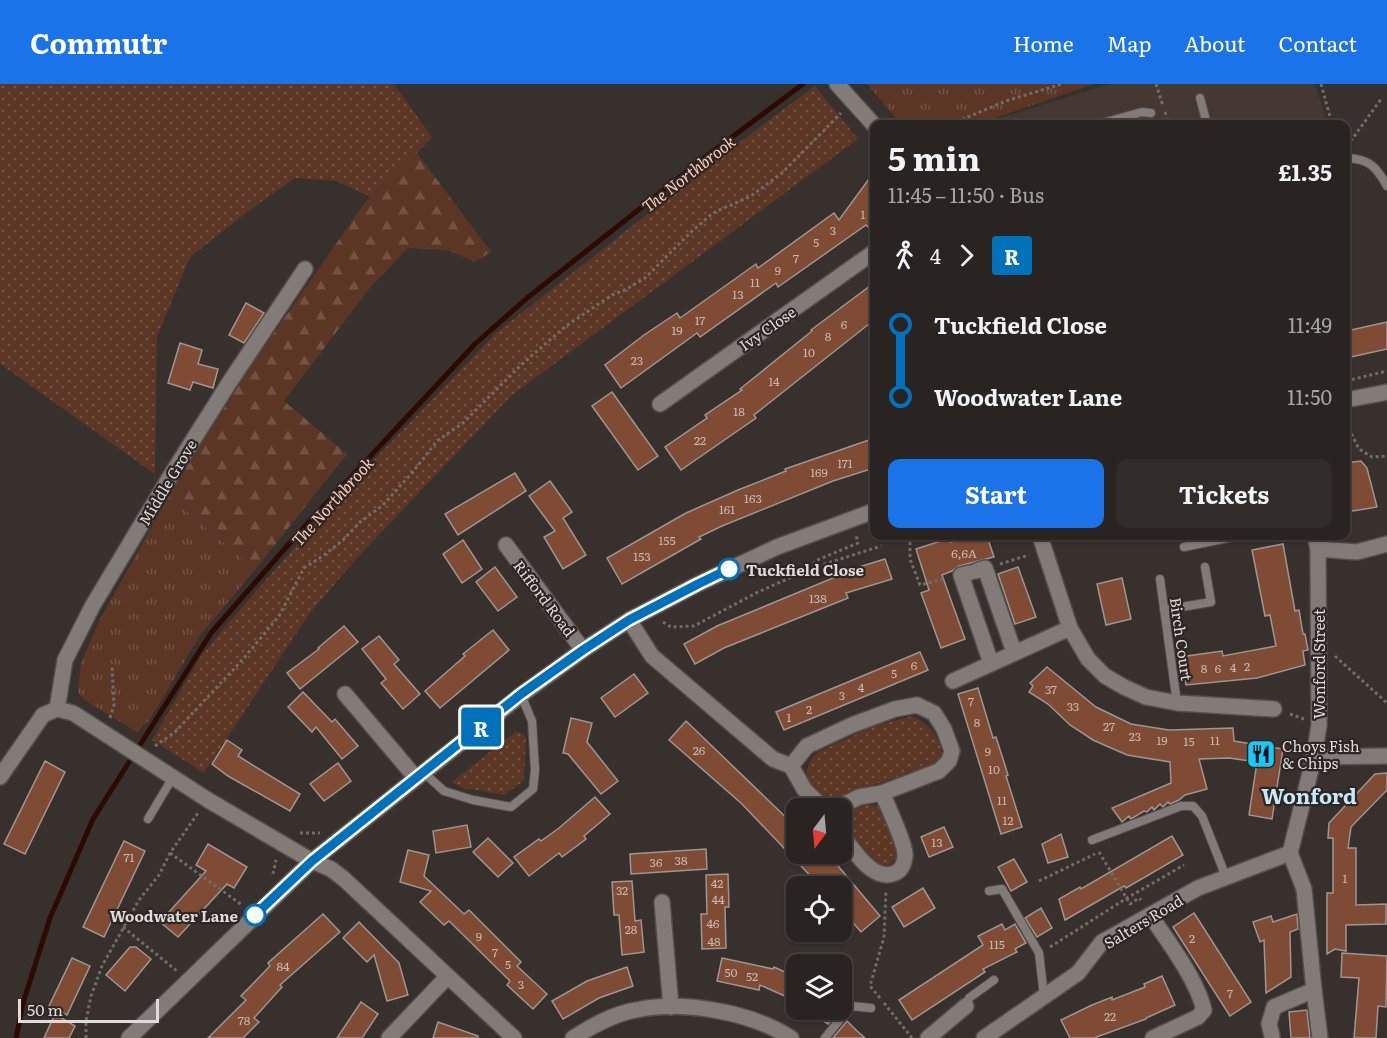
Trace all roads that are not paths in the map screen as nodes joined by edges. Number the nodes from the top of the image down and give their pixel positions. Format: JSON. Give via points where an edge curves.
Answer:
{"nodes":[{"id":1,"x":837,"y":84,"type":"edge"},
{"id":2,"x":1200,"y":98,"type":"dead end"},
{"id":3,"x":1151,"y":113,"type":"dead end"},
{"id":4,"x":1113,"y":120,"type":"edge"},
{"id":5,"x":1207,"y":120,"type":"edge"},
{"id":6,"x":870,"y":121,"type":"edge"},
{"id":7,"x":1350,"y":157,"type":"edge"},
{"id":8,"x":1387,"y":186,"type":"edge"},
{"id":9,"x":870,"y":255,"type":"edge"},
{"id":10,"x":305,"y":269,"type":"dead end"},
{"id":11,"x":1387,"y":392,"type":"edge"},
{"id":12,"x":1350,"y":399,"type":"edge"},
{"id":13,"x":660,"y":404,"type":"dead end"},
{"id":14,"x":870,"y":512,"type":"edge"},
{"id":15,"x":1041,"y":540,"type":"edge"},
{"id":16,"x":1218,"y":540,"type":"edge"},
{"id":17,"x":1316,"y":542,"type":"edge"},
{"id":18,"x":1387,"y":544,"type":"edge"},
{"id":19,"x":506,"y":546,"type":"dead end"},
{"id":20,"x":1184,"y":547,"type":"dead end"},
{"id":21,"x":1204,"y":567,"type":"dead end"},
{"id":22,"x":1160,"y":579,"type":"dead end"},
{"id":23,"x":1164,"y":610,"type":"junction"},
{"id":24,"x":629,"y":620,"type":"junction"},
{"id":25,"x":1070,"y":628,"type":"junction"},
{"id":26,"x":583,"y":650,"type":"junction"},
{"id":27,"x":1014,"y":652,"type":"junction"},
{"id":28,"x":991,"y":663,"type":"junction"},
{"id":29,"x":953,"y":681,"type":"dead end"},
{"id":30,"x":345,"y":694,"type":"dead end"},
{"id":31,"x":521,"y":694,"type":"junction"},
{"id":32,"x":1177,"y":703,"type":"junction"},
{"id":33,"x":57,"y":708,"type":"junction"},
{"id":34,"x":1274,"y":709,"type":"road end"},
{"id":35,"x":1387,"y":756,"type":"edge"},
{"id":36,"x":1314,"y":757,"type":"junction"},
{"id":37,"x":791,"y":766,"type":"junction"},
{"id":38,"x":420,"y":775,"type":"junction"},
{"id":39,"x":0,"y":777,"type":"edge"},
{"id":40,"x":173,"y":777,"type":"junction"},
{"id":41,"x":882,"y":793,"type":"junction"},
{"id":42,"x":813,"y":798,"type":"edge"},
{"id":43,"x":852,"y":800,"type":"edge"},
{"id":44,"x":148,"y":819,"type":"dead end"},
{"id":45,"x":1092,"y":840,"type":"road end"},
{"id":46,"x":852,"y":848,"type":"edge"},
{"id":47,"x":1290,"y":853,"type":"junction"},
{"id":48,"x":312,"y":861,"type":"junction"},
{"id":49,"x":1227,"y":877,"type":"junction"},
{"id":50,"x":989,"y":891,"type":"dead end"},
{"id":51,"x":662,"y":902,"type":"dead end"},
{"id":52,"x":1150,"y":915,"type":"junction"},
{"id":53,"x":447,"y":976,"type":"junction"},
{"id":54,"x":994,"y":980,"type":"dead end"},
{"id":55,"x":1314,"y":990,"type":"junction"},
{"id":56,"x":1044,"y":996,"type":"junction"},
{"id":57,"x":966,"y":1006,"type":"joint"},
{"id":58,"x":671,"y":1007,"type":"junction"},
{"id":59,"x":871,"y":1008,"type":"dead end"},
{"id":60,"x":1272,"y":1036,"type":"dead end"},
{"id":61,"x":129,"y":1038,"type":"edge"},
{"id":62,"x":389,"y":1038,"type":"edge"},
{"id":63,"x":514,"y":1038,"type":"edge"},
{"id":64,"x":573,"y":1038,"type":"edge"},
{"id":65,"x":791,"y":1038,"type":"edge"},
{"id":66,"x":825,"y":1038,"type":"edge"},
{"id":67,"x":928,"y":1038,"type":"edge"},
{"id":68,"x":984,"y":1038,"type":"edge"},
{"id":69,"x":1153,"y":1038,"type":"edge"},
{"id":70,"x":1320,"y":1038,"type":"edge"}],
"edges":[{"from":1,"to":6,"type":"street"},
{"from":2,"to":5,"type":"lane"},
{"from":3,"to":4,"type":"lane"},
{"from":7,"to":8,"type":"lane","via":[[1372,163]]},
{"from":9,"to":13,"type":"street","name":"Ivy Close"},
{"from":10,"to":33,"type":"street","name":"Middle Grove","via":[[200,429],[93,605],[64,660]]},
{"from":11,"to":12,"type":"street"},
{"from":14,"to":24,"type":"street","name":"Rifford Road","via":[[777,547]]},
{"from":15,"to":25,"type":"street"},
{"from":16,"to":20,"type":"lane"},
{"from":17,"to":18,"type":"street","via":[[1357,552]]},
{"from":17,"to":36,"type":"street","name":"Wonford Street","via":[[1319,725]]},
{"from":19,"to":26,"type":"street","name":"Rifford Road"},
{"from":21,"to":23,"type":"lane","via":[[1211,602]]},
{"from":22,"to":23,"type":"lane","name":"Birch Court"},
{"from":23,"to":32,"type":"lane","name":"Birch Court"},
{"from":24,"to":26,"type":"street","name":"Rifford Road"},
{"from":24,"to":37,"type":"street","via":[[652,656],[773,759]]},
{"from":25,"to":27,"type":"street"},
{"from":25,"to":32,"type":"street","via":[[1088,659],[1105,676],[1146,697]]},
{"from":26,"to":31,"type":"street","name":"Rifford Road"},
{"from":27,"to":28,"type":"street"},
{"from":27,"to":28,"type":"street","via":[[973,572]]},
{"from":28,"to":29,"type":"street"},
{"from":30,"to":38,"type":"street"},
{"from":31,"to":38,"type":"street","name":"Rifford Road"},
{"from":31,"to":38,"type":"lane","via":[[532,721],[535,770],[533,789],[511,807],[444,791]]},
{"from":32,"to":34,"type":"street"},
{"from":33,"to":39,"type":"street","via":[[43,715]]},
{"from":33,"to":40,"type":"street","via":[[73,713]]},
{"from":35,"to":36,"type":"street"},
{"from":36,"to":47,"type":"street","name":"Wonford Street"},
{"from":37,"to":41,"type":"street","via":[[807,746],[884,713],[917,705],[934,713],[952,751],[949,761],[939,771]]},
{"from":37,"to":42,"type":"street"},
{"from":38,"to":48,"type":"street","name":"Rifford Road"},
{"from":40,"to":44,"type":"lane"},
{"from":40,"to":48,"type":"street"},
{"from":41,"to":43,"type":"street"},
{"from":41,"to":46,"type":"street","via":[[905,852],[904,863],[898,872],[877,874]]},
{"from":45,"to":49,"type":"lane","via":[[1181,806],[1193,806],[1202,816]]},
{"from":47,"to":49,"type":"street","name":"Salters Road"},
{"from":47,"to":55,"type":"street","via":[[1304,889]]},
{"from":48,"to":53,"type":"street","via":[[344,879]]},
{"from":48,"to":61,"type":"street","name":"Rifford Road"},
{"from":49,"to":52,"type":"street","name":"Salters Road"},
{"from":50,"to":56,"type":"lane","via":[[1002,889],[1039,953]]},
{"from":51,"to":58,"type":"street"},
{"from":52,"to":56,"type":"street","name":"Salters Road","via":[[1102,942],[1078,973]]},
{"from":52,"to":69,"type":"street","via":[[1175,952],[1204,1010],[1198,1017]]},
{"from":53,"to":62,"type":"street"},
{"from":53,"to":63,"type":"street"},
{"from":54,"to":57,"type":"lane","via":[[969,998]]},
{"from":55,"to":60,"type":"street","via":[[1274,1007],[1269,1024]]},
{"from":55,"to":70,"type":"street"},
{"from":56,"to":68,"type":"street","name":"Salters Road"},
{"from":57,"to":67,"type":"street"},
{"from":58,"to":64,"type":"street","via":[[618,1015]]},
{"from":58,"to":65,"type":"street","via":[[733,1014],[767,1024]]},
{"from":59,"to":66,"type":"lane","via":[[851,1006]]}]}
